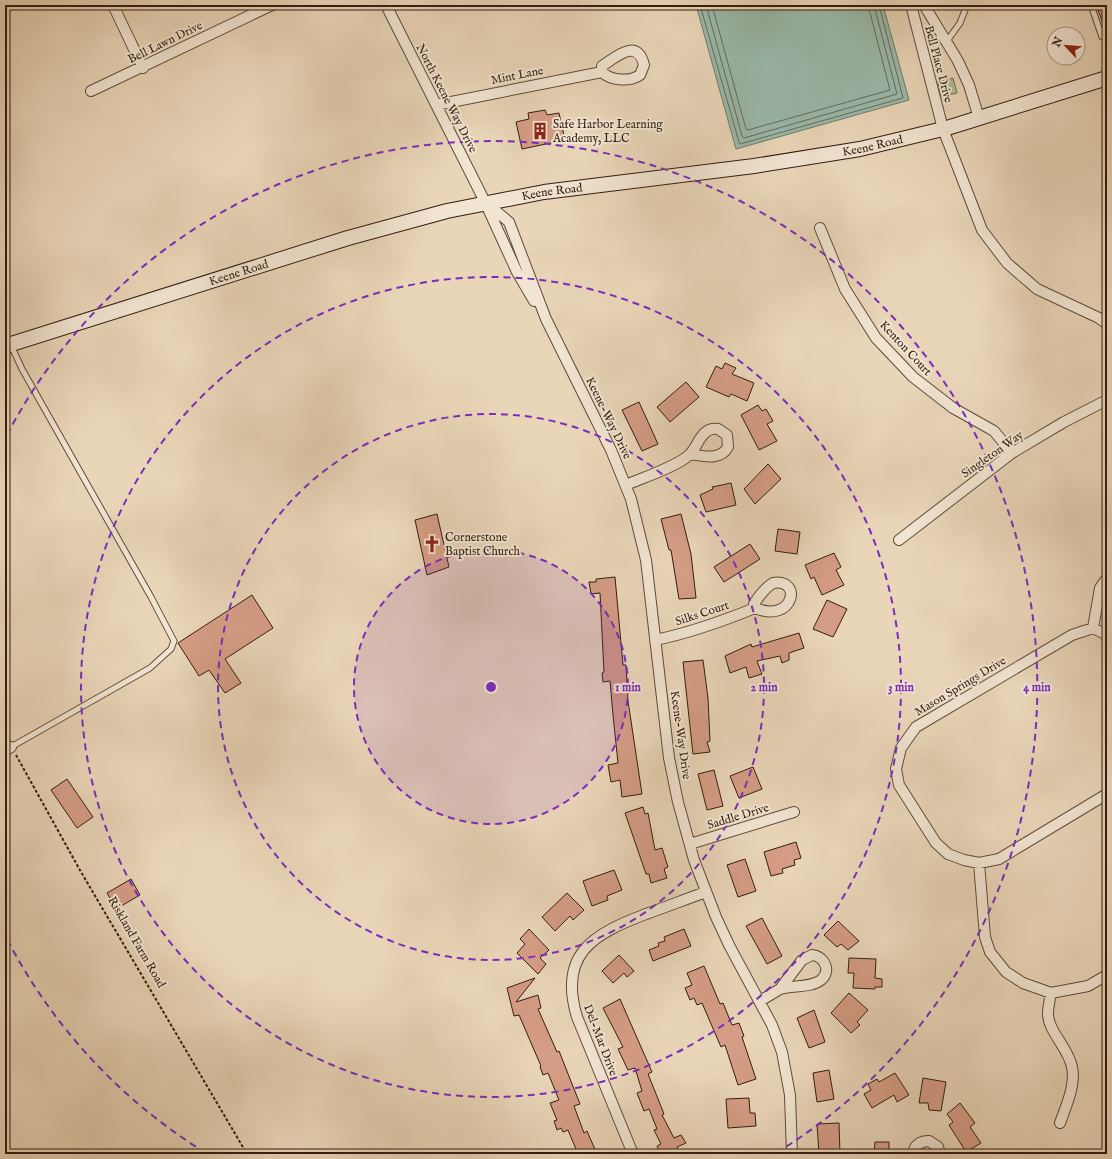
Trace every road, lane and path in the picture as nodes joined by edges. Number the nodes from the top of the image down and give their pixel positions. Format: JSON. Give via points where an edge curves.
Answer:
{"nodes":[{"id":1,"x":113,"y":5,"type":"edge"},
{"id":2,"x":386,"y":5,"type":"edge"},
{"id":3,"x":911,"y":5,"type":"edge"},
{"id":4,"x":924,"y":5,"type":"edge"},
{"id":5,"x":967,"y":5,"type":"edge"},
{"id":6,"x":1091,"y":5,"type":"edge"},
{"id":7,"x":267,"y":6,"type":"edge"},
{"id":8,"x":1107,"y":37,"type":"edge"},
{"id":9,"x":947,"y":40,"type":"junction"},
{"id":10,"x":143,"y":68,"type":"junction"},
{"id":11,"x":602,"y":72,"type":"dead end"},
{"id":12,"x":1107,"y":78,"type":"edge"},
{"id":13,"x":91,"y":91,"type":"dead end"},
{"id":14,"x":436,"y":105,"type":"junction"},
{"id":15,"x":979,"y":118,"type":"junction"},
{"id":16,"x":943,"y":129,"type":"junction"},
{"id":17,"x":485,"y":202,"type":"junction"},
{"id":18,"x":820,"y":228,"type":"dead end"},
{"id":19,"x":546,"y":319,"type":"junction"},
{"id":20,"x":1107,"y":324,"type":"edge"},
{"id":21,"x":8,"y":345,"type":"edge"},
{"id":22,"x":1107,"y":400,"type":"edge"},
{"id":23,"x":1012,"y":453,"type":"junction"},
{"id":24,"x":690,"y":454,"type":"dead end"},
{"id":25,"x":626,"y":485,"type":"junction"},
{"id":26,"x":899,"y":540,"type":"dead end"},
{"id":27,"x":1107,"y":578,"type":"edge"},
{"id":28,"x":755,"y":608,"type":"dead end"},
{"id":29,"x":1093,"y":628,"type":"junction"},
{"id":30,"x":1107,"y":638,"type":"edge"},
{"id":31,"x":656,"y":640,"type":"junction"},
{"id":32,"x":8,"y":749,"type":"edge"},
{"id":33,"x":1107,"y":794,"type":"edge"},
{"id":34,"x":794,"y":812,"type":"dead end"},
{"id":35,"x":690,"y":844,"type":"junction"},
{"id":36,"x":979,"y":863,"type":"junction"},
{"id":37,"x":706,"y":892,"type":"junction"},
{"id":38,"x":1107,"y":975,"type":"edge"},
{"id":39,"x":780,"y":989,"type":"dead end"},
{"id":40,"x":1051,"y":992,"type":"junction"},
{"id":41,"x":760,"y":1001,"type":"junction"},
{"id":42,"x":1060,"y":1123,"type":"dead end"},
{"id":43,"x":247,"y":1154,"type":"edge"},
{"id":44,"x":633,"y":1154,"type":"edge"},
{"id":45,"x":792,"y":1154,"type":"edge"},
{"id":46,"x":913,"y":1154,"type":"edge"},
{"id":47,"x":940,"y":1154,"type":"edge"}],
"edges":[{"from":1,"to":10,"type":"street"},
{"from":2,"to":14,"type":"street","name":"North Keene Way Drive"},
{"from":3,"to":16,"type":"street","name":"Bell Place Drive"},
{"from":4,"to":9,"type":"street","name":"Bell Place Drive"},
{"from":5,"to":9,"type":"lane","via":[[960,23]]},
{"from":6,"to":8,"type":"lane","via":[[1102,37]]},
{"from":7,"to":10,"type":"street","name":"Bell Lawn Drive"},
{"from":9,"to":15,"type":"street","name":"Bell Place Drive","via":[[969,85]]},
{"from":10,"to":13,"type":"street","name":"Bell Lawn Drive"},
{"from":11,"to":14,"type":"street","name":"Mint Lane"},
{"from":12,"to":15,"type":"main road","name":"Keene Road"},
{"from":14,"to":17,"type":"street","name":"North Keene Way Drive"},
{"from":15,"to":16,"type":"main road","name":"Keene Road"},
{"from":16,"to":17,"type":"main road","name":"Keene Road","via":[[886,144],[794,160]]},
{"from":16,"to":20,"type":"street","name":"Bell Place Drive","via":[[982,230],[1007,263],[1037,290]]},
{"from":17,"to":19,"type":"street","name":"Keene-Way Drive","via":[[517,272]]},
{"from":17,"to":19,"type":"street","name":"Keene-Way Drive","via":[[509,222]]},
{"from":17,"to":21,"type":"main road","name":"Keene Road","via":[[348,238]]},
{"from":18,"to":23,"type":"street","name":"Kenton Court","via":[[845,289],[876,338],[913,377],[953,408],[994,431]]},
{"from":19,"to":25,"type":"street","name":"Keene-Way Drive","via":[[609,445]]},
{"from":21,"to":32,"type":"lane","via":[[174,641],[171,649],[150,668]]},
{"from":22,"to":23,"type":"street","name":"Singleton Way"},
{"from":23,"to":26,"type":"street","name":"Singleton Way"},
{"from":24,"to":25,"type":"street"},
{"from":25,"to":31,"type":"street","name":"Keene-Way Drive","via":[[636,512],[646,560]]},
{"from":27,"to":29,"type":"street","via":[[1100,588]]},
{"from":28,"to":31,"type":"street","name":"Silks Court","via":[[700,628]]},
{"from":29,"to":30,"type":"street","via":[[1105,634]]},
{"from":29,"to":36,"type":"street","name":"Mason Springs Drive","via":[[1072,634],[916,727],[901,748],[896,769],[899,785],[936,843],[948,854]]},
{"from":31,"to":35,"type":"street","name":"Keene-Way Drive","via":[[672,773]]},
{"from":32,"to":43,"type":"path","name":"Riskland Farm Road"},
{"from":33,"to":36,"type":"street","name":"Mason Springs Drive","via":[[999,858]]},
{"from":34,"to":35,"type":"street","name":"Saddle Drive"},
{"from":35,"to":37,"type":"street","name":"Keene-Way Drive"},
{"from":36,"to":40,"type":"street","via":[[985,937],[990,952],[1006,972],[1023,983]]},
{"from":37,"to":41,"type":"street","name":"Keene-Way Drive","via":[[729,945]]},
{"from":37,"to":44,"type":"street","name":"Del-Mar Drive","via":[[610,929],[584,950],[574,971],[571,994],[577,1017]]},
{"from":38,"to":40,"type":"street","via":[[1088,986]]},
{"from":39,"to":41,"type":"street"},
{"from":40,"to":42,"type":"street","via":[[1048,1015],[1067,1052],[1072,1068],[1071,1091]]},
{"from":41,"to":45,"type":"street","name":"Keene-Way Drive","via":[[777,1038],[785,1066],[790,1102]]},
{"from":46,"to":47,"type":"street","via":[[919,1143],[929,1141],[938,1147]]}]}
